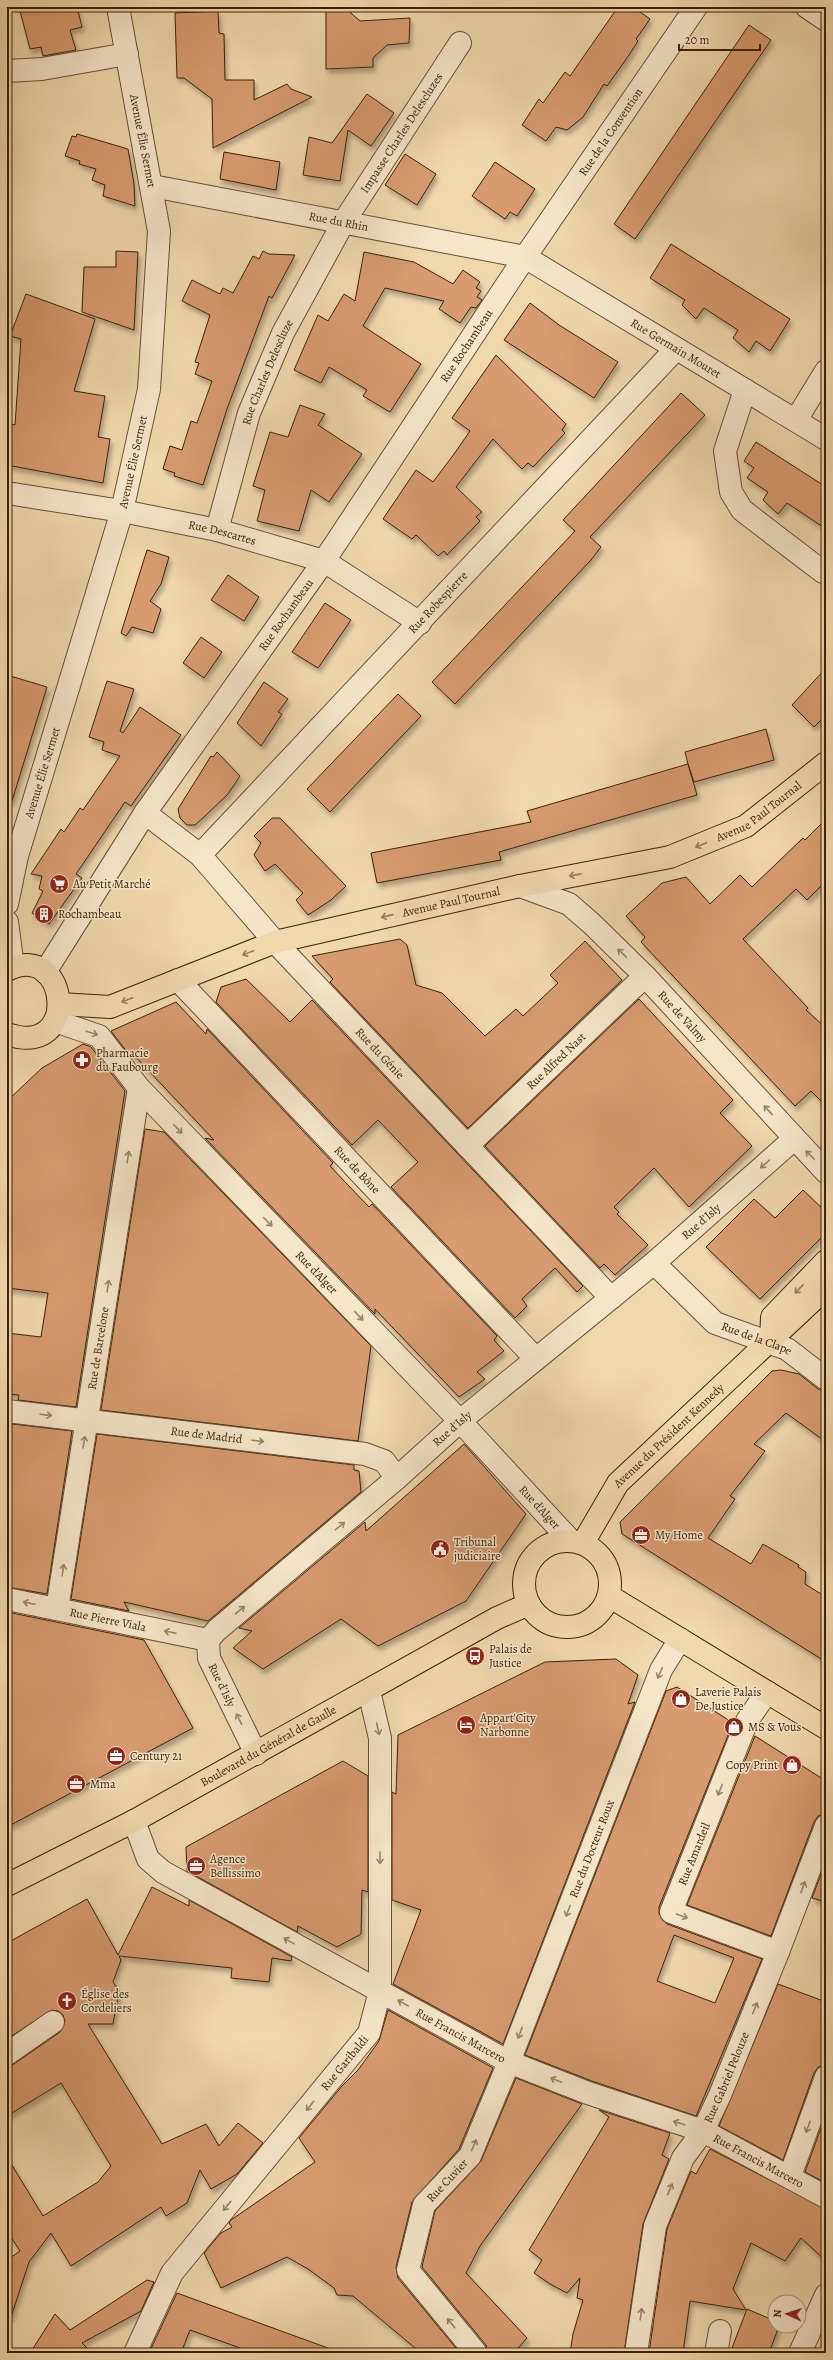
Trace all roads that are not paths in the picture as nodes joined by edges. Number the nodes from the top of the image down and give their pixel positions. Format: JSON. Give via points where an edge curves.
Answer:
{"nodes":[{"id":1,"x":118,"y":7,"type":"edge"},
{"id":2,"x":696,"y":7,"type":"edge"},
{"id":3,"x":807,"y":7,"type":"edge"},
{"id":4,"x":826,"y":20,"type":"edge"},
{"id":5,"x":460,"y":43,"type":"dead end"},
{"id":6,"x":127,"y":54,"type":"junction"},
{"id":7,"x":7,"y":71,"type":"edge"},
{"id":8,"x":152,"y":186,"type":"junction"},
{"id":9,"x":343,"y":223,"type":"junction"},
{"id":10,"x":525,"y":257,"type":"junction"},
{"id":11,"x":675,"y":350,"type":"junction"},
{"id":12,"x":826,"y":371,"type":"edge"},
{"id":13,"x":745,"y":390,"type":"junction"},
{"id":14,"x":796,"y":420,"type":"junction"},
{"id":15,"x":826,"y":440,"type":"edge"},
{"id":16,"x":7,"y":493,"type":"edge"},
{"id":17,"x":122,"y":511,"type":"junction"},
{"id":18,"x":217,"y":530,"type":"junction"},
{"id":19,"x":324,"y":561,"type":"junction"},
{"id":20,"x":826,"y":572,"type":"edge"},
{"id":21,"x":420,"y":623,"type":"junction"},
{"id":22,"x":826,"y":763,"type":"edge"},
{"id":23,"x":145,"y":813,"type":"junction"},
{"id":24,"x":12,"y":855,"type":"edge"},
{"id":25,"x":200,"y":855,"type":"junction"},
{"id":26,"x":520,"y":886,"type":"junction"},
{"id":27,"x":7,"y":904,"type":"edge"},
{"id":28,"x":7,"y":922,"type":"edge"},
{"id":29,"x":275,"y":942,"type":"junction"},
{"id":30,"x":10,"y":968,"type":"edge"},
{"id":31,"x":45,"y":972,"type":"junction"},
{"id":32,"x":645,"y":976,"type":"junction"},
{"id":33,"x":178,"y":980,"type":"junction"},
{"id":34,"x":57,"y":1013,"type":"junction"},
{"id":35,"x":7,"y":1034,"type":"edge"},
{"id":36,"x":139,"y":1088,"type":"junction"},
{"id":37,"x":794,"y":1139,"type":"junction"},
{"id":38,"x":466,"y":1146,"type":"junction"},
{"id":39,"x":826,"y":1172,"type":"edge"},
{"id":40,"x":826,"y":1261,"type":"edge"},
{"id":41,"x":654,"y":1262,"type":"junction"},
{"id":42,"x":826,"y":1288,"type":"edge"},
{"id":43,"x":611,"y":1298,"type":"junction"},
{"id":44,"x":771,"y":1342,"type":"junction"},
{"id":45,"x":536,"y":1359,"type":"junction"},
{"id":46,"x":826,"y":1380,"type":"edge"},
{"id":47,"x":7,"y":1410,"type":"edge"},
{"id":48,"x":87,"y":1420,"type":"junction"},
{"id":49,"x":460,"y":1421,"type":"junction"},
{"id":50,"x":397,"y":1478,"type":"junction"},
{"id":51,"x":577,"y":1542,"type":"junction"},
{"id":52,"x":609,"y":1596,"type":"junction"},
{"id":53,"x":7,"y":1599,"type":"edge"},
{"id":54,"x":529,"y":1604,"type":"junction"},
{"id":55,"x":57,"y":1609,"type":"junction"},
{"id":56,"x":680,"y":1639,"type":"junction"},
{"id":57,"x":208,"y":1640,"type":"junction"},
{"id":58,"x":369,"y":1691,"type":"junction"},
{"id":59,"x":767,"y":1692,"type":"junction"},
{"id":60,"x":826,"y":1728,"type":"edge"},
{"id":61,"x":256,"y":1754,"type":"junction"},
{"id":62,"x":134,"y":1821,"type":"junction"},
{"id":63,"x":826,"y":1826,"type":"edge"},
{"id":64,"x":7,"y":1885,"type":"edge"},
{"id":65,"x":778,"y":1952,"type":"junction"},
{"id":66,"x":380,"y":1991,"type":"junction"},
{"id":67,"x":53,"y":2022,"type":"dead end"},
{"id":68,"x":7,"y":2054,"type":"edge"},
{"id":69,"x":509,"y":2062,"type":"junction"},
{"id":70,"x":826,"y":2077,"type":"edge"},
{"id":71,"x":703,"y":2131,"type":"junction"},
{"id":72,"x":790,"y":2176,"type":"junction"},
{"id":73,"x":826,"y":2197,"type":"edge"},
{"id":74,"x":826,"y":2295,"type":"edge"},
{"id":75,"x":720,"y":2331,"type":"dead end"},
{"id":76,"x":135,"y":2353,"type":"edge"},
{"id":77,"x":476,"y":2353,"type":"edge"},
{"id":78,"x":636,"y":2353,"type":"edge"},
{"id":79,"x":716,"y":2353,"type":"edge"},
{"id":80,"x":800,"y":2353,"type":"edge"}],
"edges":[{"from":1,"to":6,"type":"street","name":"Avenue Élie Sermet"},
{"from":2,"to":10,"type":"street","name":"Rue de la Convention"},
{"from":3,"to":4,"type":"street"},
{"from":5,"to":9,"type":"street","name":"Impasse Charles Delescluzes"},
{"from":6,"to":7,"type":"street","via":[[42,69]]},
{"from":6,"to":8,"type":"street","name":"Avenue Élie Sermet"},
{"from":8,"to":9,"type":"street","name":"Rue du Rhin"},
{"from":8,"to":17,"type":"street","name":"Avenue Élie Sermet","via":[[159,231],[149,389]]},
{"from":9,"to":10,"type":"street","name":"Rue du Rhin"},
{"from":9,"to":18,"type":"street","name":"Rue Charles Delescluze","via":[[283,333],[249,413]]},
{"from":10,"to":11,"type":"street","name":"Rue Germain Mouret"},
{"from":10,"to":19,"type":"street","name":"Rue Rochambeau"},
{"from":11,"to":13,"type":"street","name":"Rue Germain Mouret"},
{"from":11,"to":21,"type":"street","name":"Rue Robespierre"},
{"from":12,"to":14,"type":"street"},
{"from":13,"to":14,"type":"street","name":"Rue Germain Mouret"},
{"from":13,"to":20,"type":"street","via":[[725,450],[731,492],[742,510]]},
{"from":14,"to":15,"type":"street","name":"Rue Germain Mouret"},
{"from":16,"to":17,"type":"street","name":"Rue Descartes"},
{"from":17,"to":18,"type":"street","name":"Rue Descartes"},
{"from":17,"to":24,"type":"street","name":"Avenue Élie Sermet"},
{"from":18,"to":19,"type":"street","name":"Rue Descartes"},
{"from":19,"to":21,"type":"street","name":"Rue Descartes"},
{"from":19,"to":23,"type":"street","name":"Rue Rochambeau"},
{"from":21,"to":25,"type":"street","name":"Rue Robespierre"},
{"from":22,"to":26,"type":"main road","name":"Avenue Paul Tournal","one_way":true,"via":[[746,826],[670,857]]},
{"from":23,"to":25,"type":"street","name":"Rue du Génie"},
{"from":23,"to":31,"type":"street","name":"Rue Rochambeau"},
{"from":24,"to":27,"type":"street","name":"Avenue Élie Sermet"},
{"from":25,"to":29,"type":"street","name":"Rue du Génie"},
{"from":26,"to":29,"type":"main road","name":"Avenue Paul Tournal","one_way":true},
{"from":32,"to":26,"type":"street","name":"Rue de Valmy","one_way":true,"via":[[569,904]]},
{"from":28,"to":30,"type":"street"},
{"from":29,"to":33,"type":"main road","name":"Avenue Paul Tournal","one_way":true},
{"from":29,"to":38,"type":"street","name":"Rue du Génie"},
{"from":30,"to":31,"type":"main road","via":[[24,965]]},
{"from":31,"to":34,"type":"main road","via":[[54,981],[59,992]]},
{"from":37,"to":32,"type":"street","name":"Rue de Valmy","one_way":true},
{"from":32,"to":38,"type":"street","name":"Rue Alfred Nast"},
{"from":33,"to":34,"type":"main road","name":"Avenue Paul Tournal","one_way":true,"via":[[110,1007]]},
{"from":33,"to":45,"type":"street","name":"Rue de Bône"},
{"from":34,"to":35,"type":"main road","via":[[38,1035],[28,1038]]},
{"from":34,"to":36,"type":"street","name":"Rue d'Alger","one_way":true,"via":[[99,1036]]},
{"from":48,"to":36,"type":"street","name":"Rue de Barcelone","one_way":true},
{"from":36,"to":49,"type":"street","name":"Rue d'Alger","one_way":true},
{"from":39,"to":37,"type":"street","name":"Rue de Valmy","one_way":true},
{"from":37,"to":41,"type":"street","name":"Rue d'Isly","one_way":true},
{"from":38,"to":43,"type":"street","name":"Rue du Génie"},
{"from":40,"to":44,"type":"main road","one_way":true,"via":[[772,1317]]},
{"from":41,"to":43,"type":"street","name":"Rue d'Isly"},
{"from":41,"to":44,"type":"street","name":"Rue de la Clape","via":[[715,1324]]},
{"from":42,"to":44,"type":"main road","name":"Avenue du Président Kennedy"},
{"from":43,"to":45,"type":"street","name":"Rue d'Isly"},
{"from":44,"to":46,"type":"street","name":"Rue de la Clape","via":[[787,1349]]},
{"from":44,"to":51,"type":"main road","name":"Avenue du Président Kennedy","via":[[618,1483]]},
{"from":45,"to":49,"type":"street","name":"Rue d'Isly"},
{"from":47,"to":48,"type":"street","name":"Rue de Madrid","one_way":true},
{"from":48,"to":50,"type":"street","name":"Rue de Madrid","one_way":true,"via":[[365,1454],[384,1462]]},
{"from":55,"to":48,"type":"street","name":"Rue de Barcelone","one_way":true},
{"from":49,"to":50,"type":"street","name":"Rue d'Isly"},
{"from":49,"to":51,"type":"street","name":"Rue d'Alger"},
{"from":57,"to":50,"type":"street","name":"Rue d'Isly","one_way":true},
{"from":51,"to":52,"type":"main road","via":[[593,1548],[606,1564],[611,1586]]},
{"from":51,"to":54,"type":"main road","via":[[558,1542],[546,1546],[535,1554],[524,1578]]},
{"from":52,"to":54,"type":"main road","via":[[604,1608],[595,1617],[584,1624],[572,1627],[558,1627],[547,1622],[536,1614]]},
{"from":52,"to":56,"type":"main road"},
{"from":55,"to":53,"type":"street","name":"Rue Pierre Viala","one_way":true},
{"from":54,"to":58,"type":"main road","name":"Boulevard du Général de Gaulle","via":[[497,1618]]},
{"from":57,"to":55,"type":"street","name":"Rue Pierre Viala","one_way":true},
{"from":56,"to":59,"type":"main road"},
{"from":56,"to":69,"type":"street","name":"Rue du Docteur Roux","one_way":true,"via":[[661,1670]]},
{"from":61,"to":57,"type":"street","name":"Rue d'Isly","one_way":true,"via":[[209,1658]]},
{"from":58,"to":61,"type":"main road","name":"Boulevard du Général de Gaulle"},
{"from":58,"to":66,"type":"street","name":"Rue Garibaldi","one_way":true,"via":[[380,1738]]},
{"from":59,"to":60,"type":"main road"},
{"from":59,"to":65,"type":"street","name":"Rue Amardeil","one_way":true,"via":[[747,1721],[671,1912]]},
{"from":61,"to":62,"type":"main road","name":"Boulevard du Général de Gaulle"},
{"from":62,"to":64,"type":"main road","name":"Boulevard du Général de Gaulle"},
{"from":66,"to":62,"type":"street","name":"Rue Francis Marcero","one_way":true,"via":[[163,1872],[148,1859]]},
{"from":65,"to":63,"type":"street","name":"Rue Gabriel Pelouze","one_way":true},
{"from":71,"to":65,"type":"street","name":"Rue Gabriel Pelouze","one_way":true},
{"from":69,"to":66,"type":"street","name":"Rue Francis Marcero","one_way":true},
{"from":66,"to":76,"type":"street","name":"Rue Garibaldi","one_way":true,"via":[[369,2033],[172,2273]]},
{"from":67,"to":68,"type":"street"},
{"from":71,"to":69,"type":"street","name":"Rue Francis Marcero","one_way":true,"via":[[588,2093]]},
{"from":77,"to":69,"type":"street","name":"Rue Cuvier","one_way":true,"via":[[408,2270],[424,2205],[470,2156]]},
{"from":70,"to":72,"type":"street","one_way":true},
{"from":71,"to":72,"type":"street","name":"Rue Francis Marcero"},
{"from":78,"to":71,"type":"street","name":"Rue Gabriel Pelouze","one_way":true,"via":[[655,2226],[683,2158]]},
{"from":72,"to":73,"type":"street","name":"Rue Francis Marcero"},
{"from":74,"to":80,"type":"street"},
{"from":75,"to":79,"type":"street"}]}
